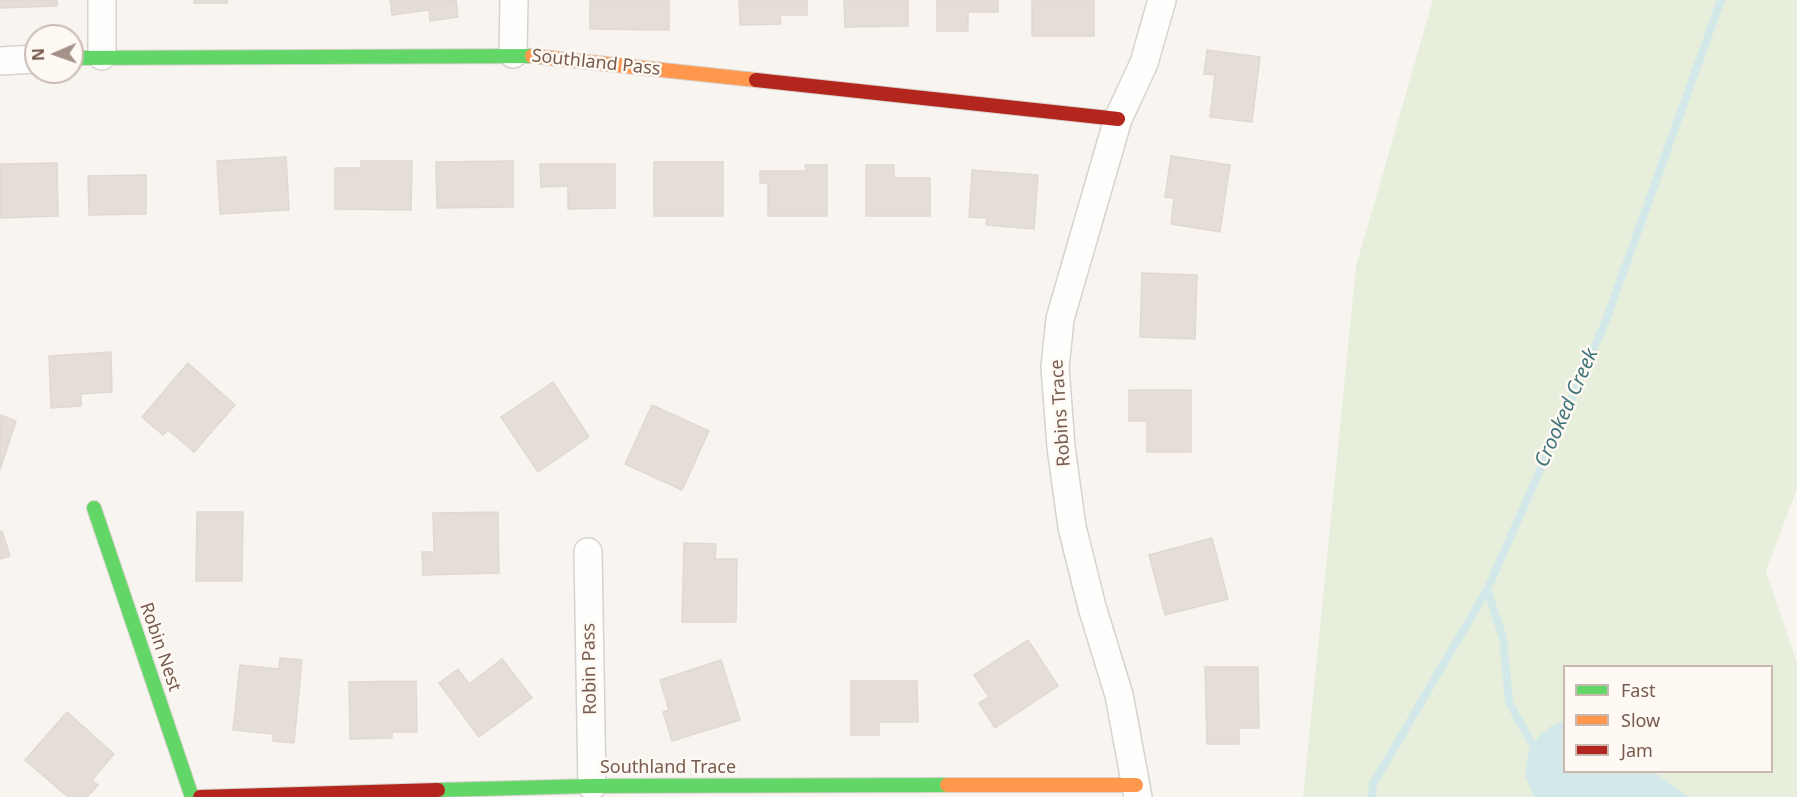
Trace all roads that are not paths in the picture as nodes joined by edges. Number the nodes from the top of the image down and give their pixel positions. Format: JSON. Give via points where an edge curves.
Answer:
{"nodes":[{"id":1,"x":102,"y":0,"type":"edge"},
{"id":2,"x":514,"y":0,"type":"edge"},
{"id":3,"x":1162,"y":0,"type":"edge"},
{"id":4,"x":513,"y":54,"type":"junction"},
{"id":5,"x":102,"y":56,"type":"junction"},
{"id":6,"x":84,"y":57,"type":"edge"},
{"id":7,"x":24,"y":59,"type":"edge"},
{"id":8,"x":0,"y":60,"type":"edge"},
{"id":9,"x":1118,"y":119,"type":"junction"},
{"id":10,"x":94,"y":508,"type":"dead end"},
{"id":11,"x":588,"y":552,"type":"dead end"},
{"id":12,"x":592,"y":786,"type":"junction"},
{"id":13,"x":1137,"y":791,"type":"edge"},
{"id":14,"x":192,"y":797,"type":"edge"},
{"id":15,"x":201,"y":797,"type":"edge"}],
"edges":[{"from":1,"to":5,"type":"street"},
{"from":2,"to":4,"type":"street"},
{"from":3,"to":9,"type":"street","name":"Robins Trace","via":[[1144,63]]},
{"from":4,"to":5,"type":"street","name":"Southland Pass"},
{"from":4,"to":9,"type":"street","name":"Southland Pass"},
{"from":5,"to":6,"type":"street","name":"Southland Pass"},
{"from":7,"to":8,"type":"street"},
{"from":9,"to":13,"type":"street","name":"Robins Trace","via":[[1060,319],[1055,367],[1072,527],[1119,695]]},
{"from":10,"to":14,"type":"street","name":"Robin Nest"},
{"from":11,"to":12,"type":"street","name":"Robin Pass"},
{"from":12,"to":13,"type":"street","name":"Southland Trace"},
{"from":12,"to":15,"type":"street","name":"Southland Trace"}]}
